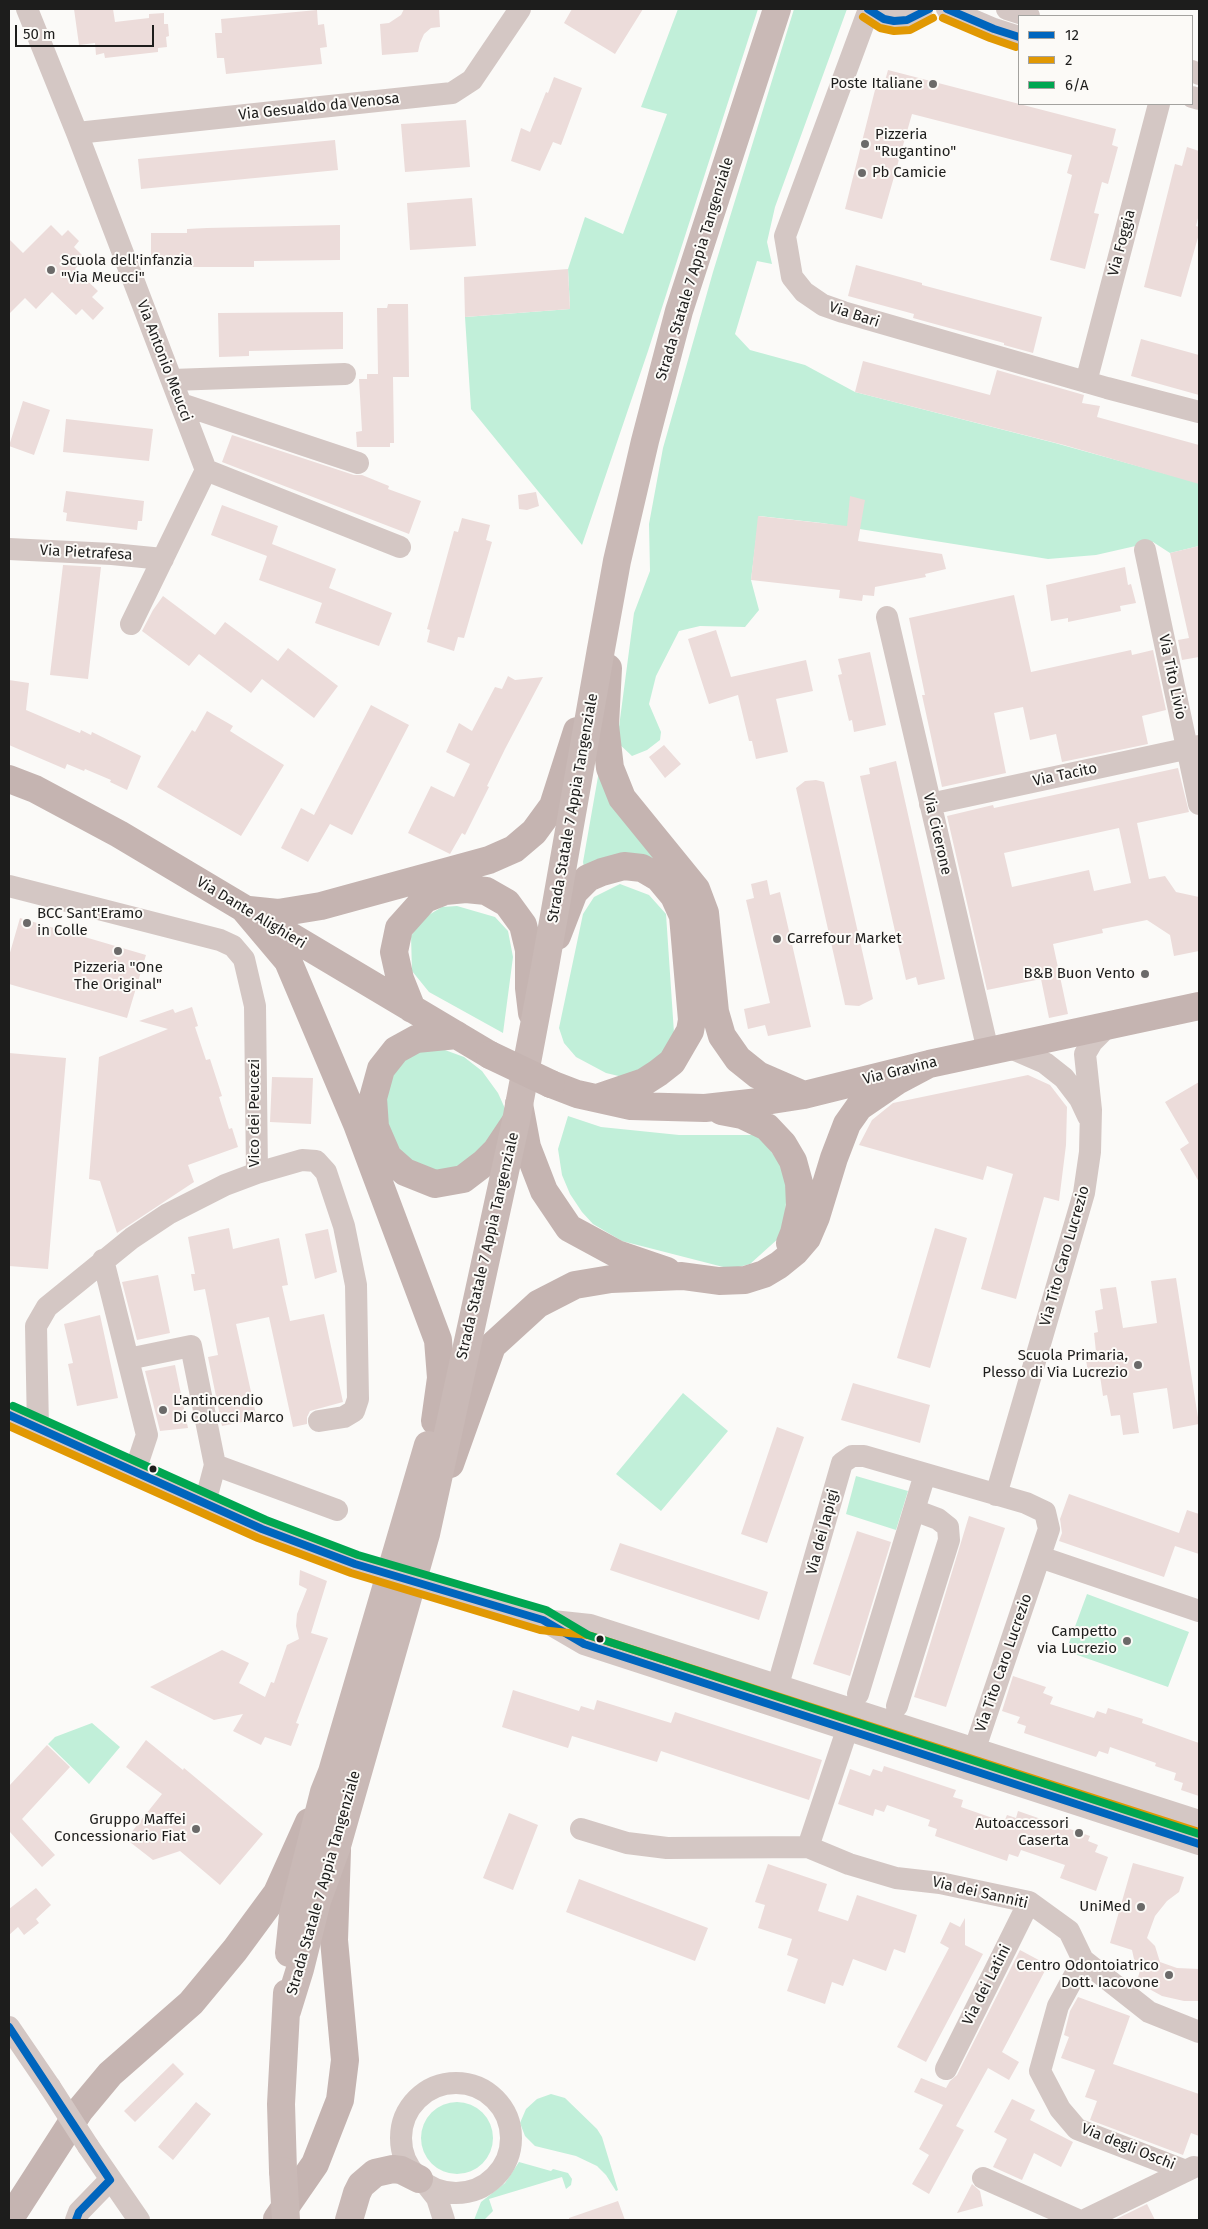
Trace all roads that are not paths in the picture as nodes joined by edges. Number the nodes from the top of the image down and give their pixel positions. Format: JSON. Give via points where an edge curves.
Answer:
{"nodes":[{"id":1,"x":26,"y":9,"type":"edge"},
{"id":2,"x":520,"y":9,"type":"edge"},
{"id":3,"x":777,"y":9,"type":"edge"},
{"id":4,"x":869,"y":9,"type":"edge"},
{"id":5,"x":948,"y":9,"type":"edge"},
{"id":6,"x":1007,"y":9,"type":"edge"},
{"id":7,"x":923,"y":10,"type":"edge"},
{"id":8,"x":1026,"y":15,"type":"edge"},
{"id":9,"x":1018,"y":37,"type":"edge"},
{"id":10,"x":1159,"y":105,"type":"edge"},
{"id":11,"x":77,"y":133,"type":"junction"},
{"id":12,"x":346,"y":374,"type":"dead end"},
{"id":13,"x":172,"y":380,"type":"junction"},
{"id":14,"x":1086,"y":382,"type":"junction"},
{"id":15,"x":181,"y":404,"type":"junction"},
{"id":16,"x":1199,"y":412,"type":"edge"},
{"id":17,"x":358,"y":463,"type":"dead end"},
{"id":18,"x":206,"y":470,"type":"junction"},
{"id":19,"x":400,"y":547,"type":"dead end"},
{"id":20,"x":9,"y":549,"type":"edge"},
{"id":21,"x":1145,"y":550,"type":"dead end"},
{"id":22,"x":162,"y":559,"type":"junction"},
{"id":23,"x":617,"y":561,"type":"junction"},
{"id":24,"x":887,"y":617,"type":"dead end"},
{"id":25,"x":131,"y":624,"type":"dead end"},
{"id":26,"x":600,"y":648,"type":"junction"},
{"id":27,"x":1193,"y":747,"type":"edge"},
{"id":28,"x":9,"y":779,"type":"edge"},
{"id":29,"x":930,"y":804,"type":"junction"},
{"id":30,"x":1199,"y":804,"type":"edge"},
{"id":31,"x":9,"y":886,"type":"edge"},
{"id":32,"x":245,"y":910,"type":"junction"},
{"id":33,"x":546,"y":967,"type":"junction"},
{"id":34,"x":1199,"y":1006,"type":"edge"},
{"id":35,"x":412,"y":1009,"type":"junction"},
{"id":36,"x":1109,"y":1025,"type":"junction"},
{"id":37,"x":533,"y":1026,"type":"junction"},
{"id":38,"x":457,"y":1035,"type":"junction"},
{"id":39,"x":998,"y":1049,"type":"junction"},
{"id":40,"x":929,"y":1064,"type":"junction"},
{"id":41,"x":551,"y":1084,"type":"joint"},
{"id":42,"x":804,"y":1095,"type":"junction"},
{"id":43,"x":597,"y":1098,"type":"junction"},
{"id":44,"x":705,"y":1108,"type":"junction"},
{"id":45,"x":517,"y":1112,"type":"junction"},
{"id":46,"x":1090,"y":1121,"type":"junction"},
{"id":47,"x":258,"y":1173,"type":"junction"},
{"id":48,"x":103,"y":1260,"type":"junction"},
{"id":49,"x":779,"y":1265,"type":"junction"},
{"id":50,"x":682,"y":1276,"type":"junction"},
{"id":51,"x":128,"y":1359,"type":"junction"},
{"id":52,"x":460,"y":1371,"type":"junction"},
{"id":53,"x":9,"y":1415,"type":"edge"},
{"id":54,"x":320,"y":1421,"type":"dead end"},
{"id":55,"x":434,"y":1421,"type":"junction"},
{"id":56,"x":38,"y":1429,"type":"junction"},
{"id":57,"x":215,"y":1465,"type":"junction"},
{"id":58,"x":135,"y":1471,"type":"junction"},
{"id":59,"x":925,"y":1474,"type":"junction"},
{"id":60,"x":996,"y":1495,"type":"junction"},
{"id":61,"x":205,"y":1503,"type":"junction"},
{"id":62,"x":337,"y":1510,"type":"dead end"},
{"id":63,"x":914,"y":1510,"type":"junction"},
{"id":64,"x":426,"y":1534,"type":"junction"},
{"id":65,"x":1040,"y":1557,"type":"junction"},
{"id":66,"x":1199,"y":1611,"type":"edge"},
{"id":67,"x":858,"y":1694,"type":"dead end"},
{"id":68,"x":785,"y":1695,"type":"junction"},
{"id":69,"x":896,"y":1706,"type":"dead end"},
{"id":70,"x":847,"y":1730,"type":"junction"},
{"id":71,"x":972,"y":1759,"type":"junction"},
{"id":72,"x":324,"y":1792,"type":"junction"},
{"id":73,"x":1185,"y":1824,"type":"edge"},
{"id":74,"x":581,"y":1829,"type":"dead end"},
{"id":75,"x":1199,"y":1844,"type":"edge"},
{"id":76,"x":337,"y":1846,"type":"junction"},
{"id":77,"x":808,"y":1847,"type":"junction"},
{"id":78,"x":1029,"y":1902,"type":"junction"},
{"id":79,"x":1083,"y":1960,"type":"junction"},
{"id":80,"x":287,"y":2011,"type":"junction"},
{"id":81,"x":9,"y":2027,"type":"edge"},
{"id":82,"x":1199,"y":2032,"type":"edge"},
{"id":83,"x":946,"y":2069,"type":"dead end"},
{"id":84,"x":1192,"y":2168,"type":"edge"},
{"id":85,"x":982,"y":2178,"type":"dead end"},
{"id":86,"x":110,"y":2180,"type":"junction"},
{"id":87,"x":422,"y":2181,"type":"junction"},
{"id":88,"x":9,"y":2220,"type":"edge"},
{"id":89,"x":76,"y":2220,"type":"edge"},
{"id":90,"x":139,"y":2220,"type":"edge"},
{"id":91,"x":276,"y":2220,"type":"edge"},
{"id":92,"x":286,"y":2220,"type":"edge"},
{"id":93,"x":349,"y":2220,"type":"edge"},
{"id":94,"x":444,"y":2220,"type":"edge"},
{"id":95,"x":1078,"y":2220,"type":"edge"},
{"id":96,"x":1086,"y":2220,"type":"edge"}],
"edges":[{"from":1,"to":11,"type":"street","name":"Via Antonio Meucci"},
{"from":2,"to":11,"type":"street","name":"Via Gesualdo da Venosa","via":[[472,80],[452,92]]},
{"from":3,"to":23,"type":"highway","name":"Strada Statale 7 Appia Tangenziale","via":[[679,311]]},
{"from":4,"to":7,"type":"street","via":[[884,19],[894,21],[907,20]]},
{"from":4,"to":14,"type":"street","name":"Via Bari","via":[[785,236],[792,277],[823,305]]},
{"from":5,"to":9,"type":"street"},
{"from":6,"to":8,"type":"street"},
{"from":10,"to":14,"type":"street","name":"Via Foggia"},
{"from":11,"to":13,"type":"street","name":"Via Antonio Meucci"},
{"from":12,"to":13,"type":"street"},
{"from":13,"to":15,"type":"street","name":"Via Antonio Meucci"},
{"from":14,"to":16,"type":"street","name":"Via Bari"},
{"from":15,"to":17,"type":"street"},
{"from":15,"to":18,"type":"street","name":"Via Antonio Meucci"},
{"from":18,"to":19,"type":"street"},
{"from":18,"to":22,"type":"street"},
{"from":20,"to":22,"type":"street","name":"Via Pietrafesa"},
{"from":21,"to":27,"type":"street","name":"Via Tito Livio"},
{"from":22,"to":25,"type":"street"},
{"from":23,"to":26,"type":"highway","name":"Strada Statale 7 Appia Tangenziale"},
{"from":23,"to":42,"type":"main road","via":[[605,695],[610,768],[622,798],[696,889],[705,913],[715,1012],[722,1036],[738,1059],[758,1075]]},
{"from":24,"to":29,"type":"street","name":"Via Cicerone"},
{"from":26,"to":32,"type":"main road","via":[[553,806],[534,832],[514,849],[489,860],[321,906],[278,913]]},
{"from":26,"to":33,"type":"highway","name":"Strada Statale 7 Appia Tangenziale"},
{"from":27,"to":29,"type":"street","name":"Via Tacito"},
{"from":27,"to":30,"type":"street","name":"Via Tito Livio"},
{"from":28,"to":32,"type":"main road","name":"Via Dante Alighieri","via":[[35,789],[119,834]]},
{"from":29,"to":39,"type":"street","name":"Via Cicerone"},
{"from":31,"to":47,"type":"street","name":"Vico dei Peucezi","via":[[233,946],[244,959],[255,1006]]},
{"from":32,"to":35,"type":"main road","name":"Via Dante Alighieri"},
{"from":32,"to":55,"type":"main road","via":[[288,961],[356,1124],[438,1340],[440,1378]]},
{"from":33,"to":37,"type":"highway","name":"Strada Statale 7 Appia Tangenziale"},
{"from":33,"to":43,"type":"main road","via":[[574,892],[588,878],[624,866],[642,868],[659,878],[674,896],[683,916],[692,1010],[690,1032],[672,1062],[658,1073],[644,1082]]},
{"from":34,"to":36,"type":"main road","name":"Via Gravina"},
{"from":35,"to":37,"type":"main road","via":[[394,952],[399,928],[425,899],[445,891],[486,891],[507,904],[523,925],[529,950]]},
{"from":35,"to":38,"type":"main road","name":"Via Dante Alighieri"},
{"from":36,"to":39,"type":"main road","name":"Via Gravina"},
{"from":36,"to":46,"type":"street","name":"Via Tito Caro Lucrezio","via":[[1085,1054]]},
{"from":37,"to":45,"type":"highway","name":"Strada Statale 7 Appia Tangenziale"},
{"from":38,"to":41,"type":"main road","name":"Via Dante Alighieri","bridge":true},
{"from":38,"to":45,"type":"main road","via":[[416,1039],[396,1050],[381,1069],[373,1098],[374,1117],[388,1157],[405,1172],[435,1184],[462,1178],[496,1151]]},
{"from":39,"to":40,"type":"main road","name":"Via Gravina"},
{"from":39,"to":46,"type":"street","via":[[1045,1063],[1064,1078],[1080,1099]]},
{"from":40,"to":42,"type":"main road","name":"Via Gravina"},
{"from":40,"to":49,"type":"main road","via":[[859,1107],[847,1124],[807,1238]]},
{"from":41,"to":43,"type":"main road","name":"Via Gravina"},
{"from":42,"to":44,"type":"main road","name":"Via Gravina"},
{"from":43,"to":44,"type":"main road","name":"Via Gravina","via":[[631,1106]]},
{"from":44,"to":49,"type":"main road","via":[[742,1115],[767,1127],[783,1144],[793,1162],[799,1183],[800,1206],[794,1234]]},
{"from":45,"to":50,"type":"main road","via":[[544,1191],[568,1228],[617,1254]]},
{"from":45,"to":52,"type":"highway","name":"Strada Statale 7 Appia Tangenziale"},
{"from":46,"to":60,"type":"street","name":"Via Tito Caro Lucrezio","via":[[1090,1152],[1084,1193]]},
{"from":47,"to":48,"type":"street","name":"Vico dei Peucezi","via":[[225,1185],[168,1214]]},
{"from":47,"to":54,"type":"street","via":[[302,1160],[316,1161],[326,1172],[344,1226],[356,1284],[358,1399],[354,1411],[344,1417]]},
{"from":48,"to":51,"type":"street"},
{"from":48,"to":56,"type":"street","name":"Vico dei Peucezi","via":[[47,1307],[36,1326]]},
{"from":49,"to":50,"type":"main road","via":[[745,1280],[719,1281]]},
{"from":50,"to":64,"type":"main road","via":[[611,1279],[575,1285],[538,1304],[492,1346]]},
{"from":51,"to":57,"type":"street","via":[[191,1346]]},
{"from":51,"to":58,"type":"street","via":[[147,1435]]},
{"from":52,"to":55,"type":"highway","name":"Strada Statale 7 Appia Tangenziale"},
{"from":52,"to":64,"type":"highway","name":"Strada Statale 7 Appia Tangenziale"},
{"from":53,"to":56,"type":"street"},
{"from":55,"to":72,"type":"highway","name":"Strada Statale 7 Appia Tangenziale"},
{"from":56,"to":58,"type":"street"},
{"from":57,"to":61,"type":"street"},
{"from":57,"to":62,"type":"street"},
{"from":58,"to":61,"type":"street"},
{"from":59,"to":60,"type":"street","name":"Via dei Japigi"},
{"from":59,"to":63,"type":"street"},
{"from":59,"to":68,"type":"street","name":"Via dei Japigi","via":[[864,1456],[852,1456],[842,1462]]},
{"from":60,"to":65,"type":"street","name":"Via Tito Caro Lucrezio","via":[[1045,1512],[1049,1529]]},
{"from":61,"to":68,"type":"street","bridge":true,"via":[[262,1529],[355,1564],[543,1620],[590,1625]]},
{"from":63,"to":67,"type":"street"},
{"from":63,"to":69,"type":"street","via":[[938,1519],[948,1527],[949,1540]]},
{"from":64,"to":76,"type":"highway","name":"Strada Statale 7 Appia Tangenziale"},
{"from":65,"to":66,"type":"street"},
{"from":65,"to":71,"type":"street","name":"Via Tito Caro Lucrezio"},
{"from":68,"to":70,"type":"street"},
{"from":68,"to":71,"type":"street"},
{"from":70,"to":71,"type":"street"},
{"from":70,"to":77,"type":"street"},
{"from":71,"to":73,"type":"street"},
{"from":72,"to":80,"type":"highway","name":"Strada Statale 7 Appia Tangenziale","via":[[294,1915],[287,1968]]},
{"from":72,"to":88,"type":"main road","via":[[277,1892],[235,1950],[191,2003],[104,2081],[80,2110]]},
{"from":73,"to":75,"type":"street"},
{"from":74,"to":77,"type":"street","name":"Via dei Sanniti","via":[[627,1843],[667,1848]]},
{"from":76,"to":80,"type":"highway","name":"Strada Statale 7 Appia Tangenziale","via":[[317,1901]]},
{"from":76,"to":91,"type":"main road","via":[[334,1940],[345,2060],[340,2100],[316,2164]]},
{"from":77,"to":78,"type":"street","name":"Via dei Sanniti","via":[[896,1878],[940,1883]]},
{"from":78,"to":79,"type":"street","name":"Via dei Sanniti","via":[[1070,1931]]},
{"from":78,"to":83,"type":"street","name":"Via dei Latini"},
{"from":79,"to":82,"type":"street","name":"Via dei Sanniti","via":[[1149,2012]]},
{"from":79,"to":84,"type":"street","name":"Via degli Oschi","via":[[1058,2006],[1040,2071],[1060,2109],[1077,2129]]},
{"from":80,"to":92,"type":"highway","bridge":true,"via":[[281,2104]]},
{"from":81,"to":86,"type":"street","bridge":true},
{"from":84,"to":96,"type":"street"},
{"from":85,"to":95,"type":"street"},
{"from":86,"to":89,"type":"street","via":[[79,2212]]},
{"from":86,"to":90,"type":"street"},
{"from":87,"to":87,"type":"street","via":[[449,2192],[470,2191],[486,2184],[500,2171],[511,2147],[512,2135],[504,2109],[493,2096],[463,2083],[431,2089],[418,2098],[402,2127],[402,2144],[406,2159]]},
{"from":87,"to":93,"type":"highway","via":[[401,2170],[375,2173],[361,2185]]},
{"from":87,"to":94,"type":"street","via":[[437,2198]]}]}
